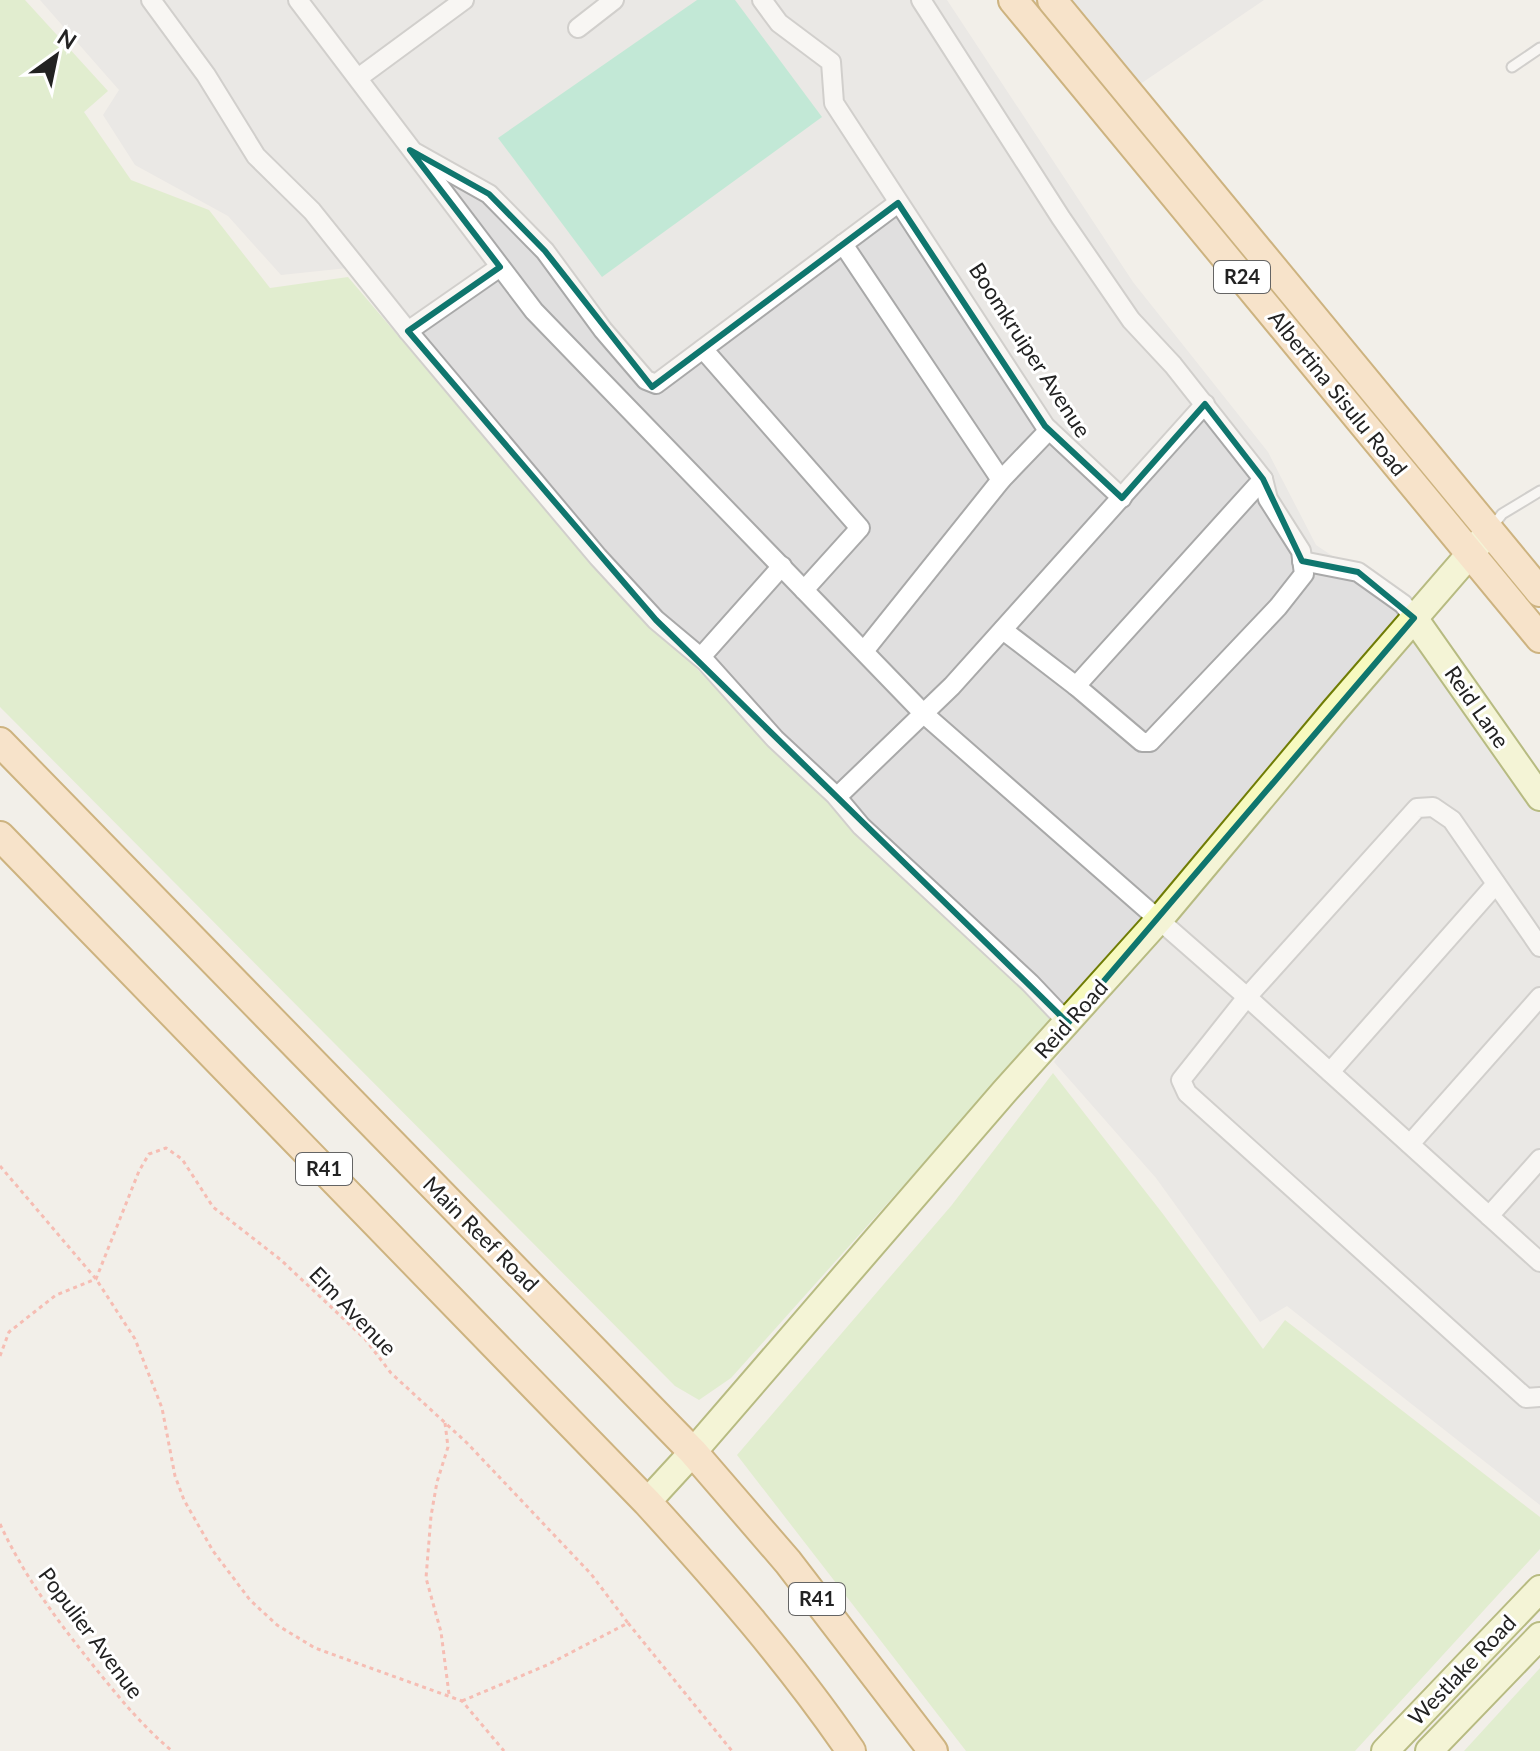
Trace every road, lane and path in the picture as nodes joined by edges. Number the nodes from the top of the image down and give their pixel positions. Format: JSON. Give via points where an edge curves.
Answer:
{"nodes":[{"id":1,"x":151,"y":0,"type":"edge"},
{"id":2,"x":298,"y":0,"type":"edge"},
{"id":3,"x":464,"y":0,"type":"edge"},
{"id":4,"x":614,"y":0,"type":"edge"},
{"id":5,"x":762,"y":0,"type":"edge"},
{"id":6,"x":921,"y":0,"type":"edge"},
{"id":7,"x":1052,"y":0,"type":"edge"},
{"id":8,"x":1015,"y":1,"type":"edge"},
{"id":9,"x":578,"y":28,"type":"dead end"},
{"id":10,"x":1540,"y":48,"type":"edge"},
{"id":11,"x":1512,"y":67,"type":"dead end"},
{"id":12,"x":358,"y":78,"type":"junction"},
{"id":13,"x":410,"y":150,"type":"junction"},
{"id":14,"x":898,"y":203,"type":"junction"},
{"id":15,"x":843,"y":244,"type":"junction"},
{"id":16,"x":500,"y":267,"type":"junction"},
{"id":17,"x":408,"y":331,"type":"junction"},
{"id":18,"x":703,"y":349,"type":"junction"},
{"id":19,"x":1205,"y":404,"type":"junction"},
{"id":20,"x":1049,"y":430,"type":"junction"},
{"id":21,"x":1263,"y":479,"type":"junction"},
{"id":22,"x":1001,"y":480,"type":"junction"},
{"id":23,"x":1540,"y":491,"type":"edge"},
{"id":24,"x":1122,"y":498,"type":"junction"},
{"id":25,"x":1490,"y":531,"type":"junction"},
{"id":26,"x":1469,"y":554,"type":"junction"},
{"id":27,"x":1302,"y":561,"type":"junction"},
{"id":28,"x":782,"y":566,"type":"junction"},
{"id":29,"x":804,"y":590,"type":"junction"},
{"id":30,"x":1540,"y":592,"type":"edge"},
{"id":31,"x":1414,"y":618,"type":"junction"},
{"id":32,"x":1003,"y":630,"type":"junction"},
{"id":33,"x":1540,"y":638,"type":"edge"},
{"id":34,"x":864,"y":651,"type":"junction"},
{"id":35,"x":701,"y":657,"type":"junction"},
{"id":36,"x":1076,"y":686,"type":"junction"},
{"id":37,"x":924,"y":714,"type":"junction"},
{"id":38,"x":0,"y":742,"type":"edge"},
{"id":39,"x":841,"y":793,"type":"dead end"},
{"id":40,"x":1540,"y":797,"type":"edge"},
{"id":41,"x":0,"y":836,"type":"edge"},
{"id":42,"x":1496,"y":884,"type":"junction"},
{"id":43,"x":1158,"y":921,"type":"junction"},
{"id":44,"x":1540,"y":947,"type":"edge"},
{"id":45,"x":1247,"y":997,"type":"junction"},
{"id":46,"x":1540,"y":997,"type":"edge"},
{"id":47,"x":1068,"y":1023,"type":"junction"},
{"id":48,"x":1330,"y":1072,"type":"junction"},
{"id":49,"x":1410,"y":1144,"type":"junction"},
{"id":50,"x":1540,"y":1159,"type":"edge"},
{"id":51,"x":0,"y":1166,"type":"edge"},
{"id":52,"x":1489,"y":1216,"type":"junction"},
{"id":53,"x":1540,"y":1262,"type":"edge"},
{"id":54,"x":96,"y":1279,"type":"junction"},
{"id":55,"x":0,"y":1329,"type":"edge"},
{"id":56,"x":9,"y":1332,"type":"junction"},
{"id":57,"x":0,"y":1356,"type":"edge"},
{"id":58,"x":1540,"y":1397,"type":"edge"},
{"id":59,"x":445,"y":1423,"type":"junction"},
{"id":60,"x":693,"y":1452,"type":"junction"},
{"id":61,"x":647,"y":1502,"type":"junction"},
{"id":62,"x":0,"y":1524,"type":"edge"},
{"id":63,"x":1540,"y":1589,"type":"edge"},
{"id":64,"x":628,"y":1623,"type":"junction"},
{"id":65,"x":1540,"y":1636,"type":"edge"},
{"id":66,"x":449,"y":1696,"type":"junction"},
{"id":67,"x":462,"y":1701,"type":"junction"},
{"id":68,"x":172,"y":1751,"type":"edge"},
{"id":69,"x":504,"y":1751,"type":"edge"},
{"id":70,"x":732,"y":1751,"type":"edge"},
{"id":71,"x":851,"y":1751,"type":"edge"},
{"id":72,"x":933,"y":1751,"type":"edge"},
{"id":73,"x":1385,"y":1751,"type":"edge"},
{"id":74,"x":1429,"y":1751,"type":"edge"}],
"edges":[{"from":1,"to":17,"type":"street","via":[[256,156],[312,211]]},
{"from":2,"to":12,"type":"street"},
{"from":3,"to":12,"type":"street"},
{"from":4,"to":9,"type":"street"},
{"from":5,"to":14,"type":"street","via":[[779,23],[831,62],[834,103]]},
{"from":6,"to":19,"type":"street","via":[[1131,320]]},
{"from":7,"to":25,"type":"main road","name":"Albertina Sisulu Road","number":"R24"},
{"from":8,"to":26,"type":"main road","name":"Albertina Sisulu Road","number":"R24"},
{"from":10,"to":11,"type":"lane"},
{"from":12,"to":13,"type":"street"},
{"from":13,"to":16,"type":"street"},
{"from":13,"to":18,"type":"street","via":[[489,194],[545,251],[646,380],[656,384]]},
{"from":14,"to":15,"type":"street"},
{"from":14,"to":20,"type":"street"},
{"from":15,"to":18,"type":"street"},
{"from":15,"to":22,"type":"street"},
{"from":16,"to":17,"type":"street"},
{"from":16,"to":28,"type":"street","via":[[534,311]]},
{"from":17,"to":35,"type":"street","via":[[598,557],[656,620]]},
{"from":18,"to":29,"type":"street","via":[[860,528]]},
{"from":19,"to":21,"type":"street"},
{"from":19,"to":24,"type":"street"},
{"from":20,"to":22,"type":"street"},
{"from":20,"to":24,"type":"street"},
{"from":21,"to":27,"type":"street","via":[[1268,499]]},
{"from":21,"to":36,"type":"street"},
{"from":22,"to":34,"type":"street"},
{"from":23,"to":25,"type":"lane","via":[[1502,514]]},
{"from":24,"to":32,"type":"street"},
{"from":25,"to":26,"type":"street","name":"Reid Road"},
{"from":25,"to":30,"type":"main road","name":"Albertina Sisulu Road","number":"R24"},
{"from":26,"to":31,"type":"street","name":"Reid Road"},
{"from":26,"to":33,"type":"main road","name":"Albertina Sisulu Road","number":"R24"},
{"from":27,"to":31,"type":"street","via":[[1358,572]]},
{"from":27,"to":36,"type":"street","via":[[1304,574],[1278,607],[1150,742],[1142,742]]},
{"from":28,"to":29,"type":"street"},
{"from":28,"to":35,"type":"street"},
{"from":29,"to":34,"type":"street"},
{"from":31,"to":40,"type":"street","name":"Reid Lane"},
{"from":31,"to":43,"type":"street","name":"Reid Road"},
{"from":32,"to":36,"type":"street"},
{"from":32,"to":37,"type":"street"},
{"from":34,"to":37,"type":"street"},
{"from":35,"to":47,"type":"street","via":[[861,826]]},
{"from":37,"to":39,"type":"street"},
{"from":37,"to":43,"type":"street"},
{"from":38,"to":60,"type":"main road","name":"Main Reef Road","number":"R41"},
{"from":41,"to":61,"type":"main road","number":"R41"},
{"from":42,"to":44,"type":"street"},
{"from":42,"to":45,"type":"street","via":[[1452,820],[1433,807],[1417,808]]},
{"from":42,"to":48,"type":"street"},
{"from":43,"to":45,"type":"street"},
{"from":43,"to":47,"type":"street","name":"Reid Road"},
{"from":45,"to":48,"type":"street"},
{"from":45,"to":58,"type":"street","via":[[1181,1080],[1187,1093],[1526,1398]]},
{"from":46,"to":49,"type":"street"},
{"from":47,"to":60,"type":"street","name":"Reid Road"},
{"from":48,"to":49,"type":"street"},
{"from":49,"to":52,"type":"street"},
{"from":50,"to":52,"type":"street"},
{"from":51,"to":54,"type":"path"},
{"from":52,"to":53,"type":"street"},
{"from":54,"to":56,"type":"path","via":[[56,1295]]},
{"from":54,"to":59,"type":"path","name":"Elm Avenue","via":[[139,1171],[149,1154],[166,1148],[182,1159],[213,1207],[281,1260]]},
{"from":54,"to":66,"type":"path","via":[[148,1368],[184,1500],[250,1600],[277,1625],[315,1648]]},
{"from":55,"to":56,"type":"path"},
{"from":56,"to":57,"type":"path"},
{"from":59,"to":64,"type":"path","name":"Elm Avenue","via":[[591,1574]]},
{"from":59,"to":66,"type":"path","via":[[448,1447],[437,1482],[426,1569]]},
{"from":60,"to":61,"type":"street","name":"Reid Road"},
{"from":60,"to":72,"type":"main road","name":"Main Reef Road","number":"R41","via":[[797,1573]]},
{"from":61,"to":71,"type":"main road","number":"R41","via":[[737,1600]]},
{"from":62,"to":68,"type":"path","name":"Populier Avenue","via":[[49,1610],[141,1723]]},
{"from":63,"to":73,"type":"street","name":"Westlake Road"},
{"from":64,"to":67,"type":"path"},
{"from":64,"to":70,"type":"path","name":"Elm Avenue"},
{"from":65,"to":74,"type":"street","name":"Westlake Road"},
{"from":66,"to":67,"type":"path"},
{"from":67,"to":69,"type":"path"}]}
